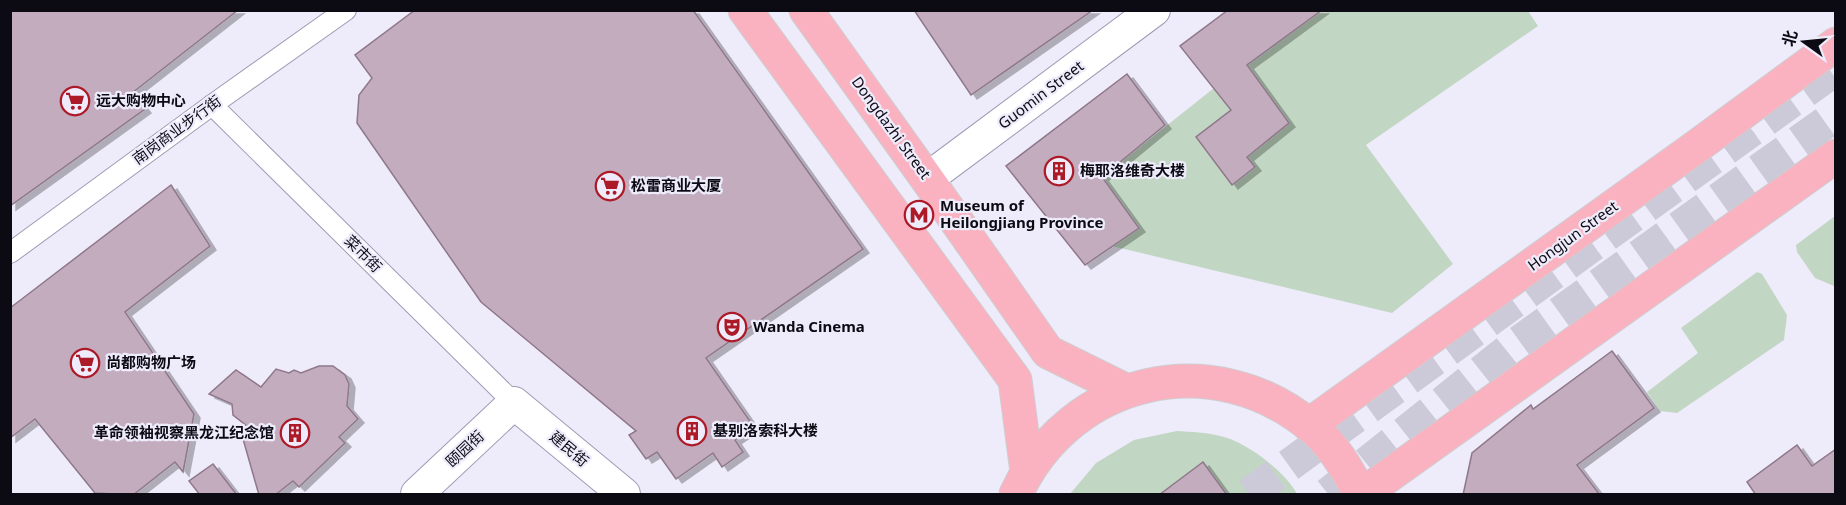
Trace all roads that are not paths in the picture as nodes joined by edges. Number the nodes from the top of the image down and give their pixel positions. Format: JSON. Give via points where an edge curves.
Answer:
{"nodes":[{"id":1,"x":346,"y":10,"type":"edge"},
{"id":2,"x":745,"y":10,"type":"edge"},
{"id":3,"x":806,"y":10,"type":"edge"},
{"id":4,"x":1154,"y":10,"type":"edge"},
{"id":5,"x":1836,"y":44,"type":"edge"},
{"id":6,"x":212,"y":105,"type":"junction"},
{"id":7,"x":1836,"y":156,"type":"edge"},
{"id":8,"x":927,"y":179,"type":"junction"},
{"id":9,"x":10,"y":253,"type":"edge"},
{"id":10,"x":1127,"y":391,"type":"junction"},
{"id":11,"x":514,"y":403,"type":"junction"},
{"id":12,"x":1309,"y":425,"type":"junction"},
{"id":13,"x":1021,"y":483,"type":"edge"},
{"id":14,"x":417,"y":495,"type":"edge"},
{"id":15,"x":624,"y":495,"type":"edge"},
{"id":16,"x":1361,"y":495,"type":"edge"}],
"edges":[{"from":1,"to":6,"type":"street","name":"南岗商业步行街"},
{"from":2,"to":13,"type":"main road","via":[[1015,380]]},
{"from":3,"to":8,"type":"main road","name":"Dongdazhi Street"},
{"from":4,"to":8,"type":"street","name":"Guomin Street"},
{"from":5,"to":12,"type":"main road","name":"Hongjun Street"},
{"from":6,"to":9,"type":"street","name":"南岗商业步行街"},
{"from":6,"to":11,"type":"street","name":"菜市街"},
{"from":7,"to":16,"type":"main road"},
{"from":8,"to":10,"type":"main road","name":"Dongdazhi Street","via":[[1048,352]]},
{"from":10,"to":12,"type":"main road","via":[[1164,382],[1212,382],[1268,398]]},
{"from":10,"to":13,"type":"main road","via":[[1094,406],[1063,428]]},
{"from":11,"to":14,"type":"street","name":"颐园街"},
{"from":11,"to":15,"type":"street","name":"建民街"},
{"from":12,"to":16,"type":"main road","via":[[1333,449]]}]}
